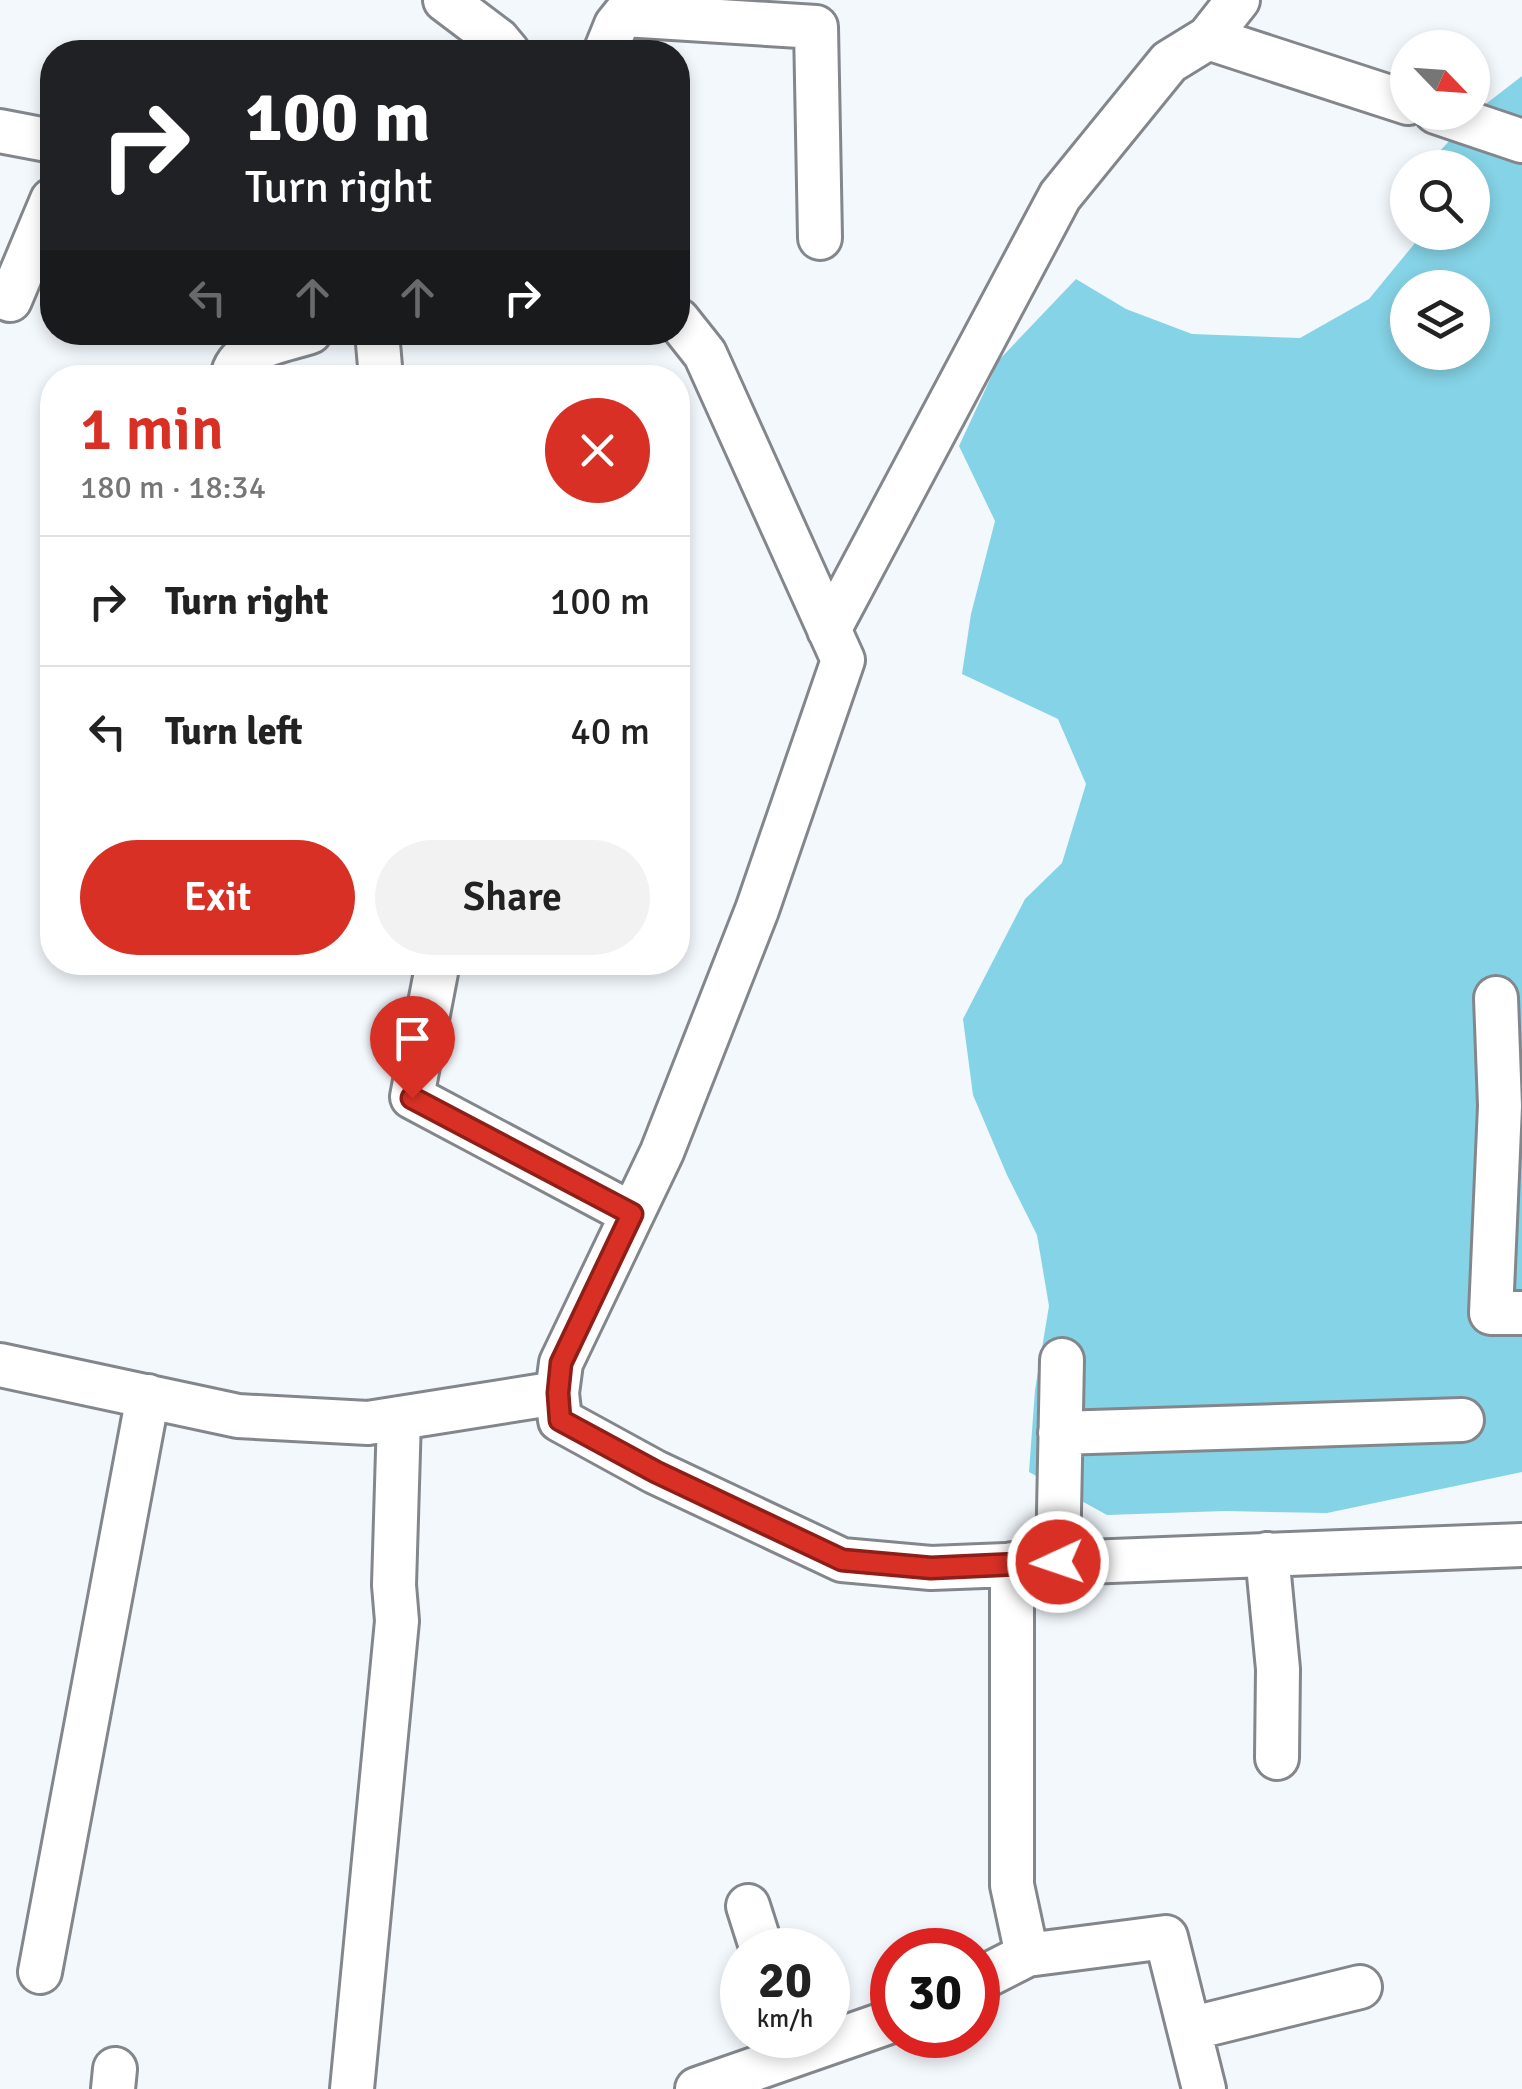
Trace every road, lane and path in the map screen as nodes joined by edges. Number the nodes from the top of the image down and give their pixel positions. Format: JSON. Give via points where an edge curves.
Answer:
{"nodes":[{"id":1,"x":445,"y":0,"type":"edge"},
{"id":2,"x":1238,"y":0,"type":"edge"},
{"id":3,"x":1208,"y":38,"type":"junction"},
{"id":4,"x":498,"y":40,"type":"edge"},
{"id":5,"x":610,"y":40,"type":"edge"},
{"id":6,"x":1390,"y":97,"type":"edge"},
{"id":7,"x":1489,"y":130,"type":"edge"},
{"id":8,"x":0,"y":131,"type":"edge"},
{"id":9,"x":40,"y":139,"type":"edge"},
{"id":10,"x":1522,"y":141,"type":"edge"},
{"id":11,"x":40,"y":229,"type":"edge"},
{"id":12,"x":820,"y":238,"type":"dead end"},
{"id":13,"x":10,"y":300,"type":"dead end"},
{"id":14,"x":690,"y":336,"type":"edge"},
{"id":15,"x":271,"y":345,"type":"edge"},
{"id":16,"x":236,"y":365,"type":"edge"},
{"id":17,"x":829,"y":630,"type":"junction"},
{"id":18,"x":436,"y":975,"type":"edge"},
{"id":19,"x":1496,"y":998,"type":"dead end"},
{"id":20,"x":1511,"y":1106,"type":"edge"},
{"id":21,"x":632,"y":1214,"type":"junction"},
{"id":22,"x":1522,"y":1313,"type":"edge"},
{"id":23,"x":1062,"y":1360,"type":"dead end"},
{"id":24,"x":0,"y":1365,"type":"edge"},
{"id":25,"x":558,"y":1393,"type":"junction"},
{"id":26,"x":148,"y":1396,"type":"junction"},
{"id":27,"x":400,"y":1418,"type":"junction"},
{"id":28,"x":1462,"y":1420,"type":"dead end"},
{"id":29,"x":1060,"y":1433,"type":"junction"},
{"id":30,"x":1522,"y":1545,"type":"edge"},
{"id":31,"x":1268,"y":1554,"type":"junction"},
{"id":32,"x":1058,"y":1562,"type":"junction"},
{"id":33,"x":1012,"y":1564,"type":"junction"},
{"id":34,"x":1277,"y":1758,"type":"dead end"},
{"id":35,"x":748,"y":1906,"type":"dead end"},
{"id":36,"x":755,"y":1928,"type":"edge"},
{"id":37,"x":1027,"y":1956,"type":"junction"},
{"id":38,"x":1000,"y":1969,"type":"edge"},
{"id":39,"x":40,"y":1972,"type":"dead end"},
{"id":40,"x":1360,"y":1987,"type":"dead end"},
{"id":41,"x":1189,"y":2029,"type":"junction"},
{"id":42,"x":765,"y":2058,"type":"edge"},
{"id":43,"x":352,"y":2089,"type":"edge"},
{"id":44,"x":696,"y":2089,"type":"edge"},
{"id":45,"x":1204,"y":2089,"type":"edge"}],
"edges":[{"from":1,"to":4,"type":"street"},
{"from":2,"to":3,"type":"street"},
{"from":3,"to":6,"type":"street"},
{"from":3,"to":17,"type":"street","via":[[1169,62],[1060,196]]},
{"from":5,"to":12,"type":"street","via":[[624,15],[816,27]]},
{"from":7,"to":10,"type":"street"},
{"from":8,"to":9,"type":"street"},
{"from":11,"to":13,"type":"street"},
{"from":14,"to":17,"type":"street"},
{"from":15,"to":16,"type":"street","via":[[244,354]]},
{"from":17,"to":21,"type":"street","via":[[843,660],[758,910]]},
{"from":18,"to":21,"type":"street","via":[[412,1098]]},
{"from":19,"to":20,"type":"street"},
{"from":20,"to":22,"type":"street","via":[[1491,1313]]},
{"from":21,"to":25,"type":"street","via":[[561,1363]]},
{"from":23,"to":29,"type":"street"},
{"from":24,"to":26,"type":"street"},
{"from":25,"to":27,"type":"street"},
{"from":25,"to":33,"type":"street","via":[[560,1420],[842,1560],[931,1568]]},
{"from":26,"to":27,"type":"street","via":[[238,1416],[368,1423]]},
{"from":26,"to":39,"type":"street"},
{"from":27,"to":43,"type":"street","via":[[397,1621]]},
{"from":28,"to":29,"type":"street"},
{"from":29,"to":32,"type":"street"},
{"from":30,"to":31,"type":"street"},
{"from":31,"to":32,"type":"street"},
{"from":31,"to":34,"type":"street"},
{"from":32,"to":33,"type":"street"},
{"from":33,"to":37,"type":"street","via":[[1012,1884]]},
{"from":35,"to":36,"type":"street"},
{"from":37,"to":38,"type":"street"},
{"from":37,"to":41,"type":"street","via":[[1166,1937]]},
{"from":40,"to":41,"type":"street"},
{"from":41,"to":45,"type":"street"},
{"from":42,"to":44,"type":"street"}]}
